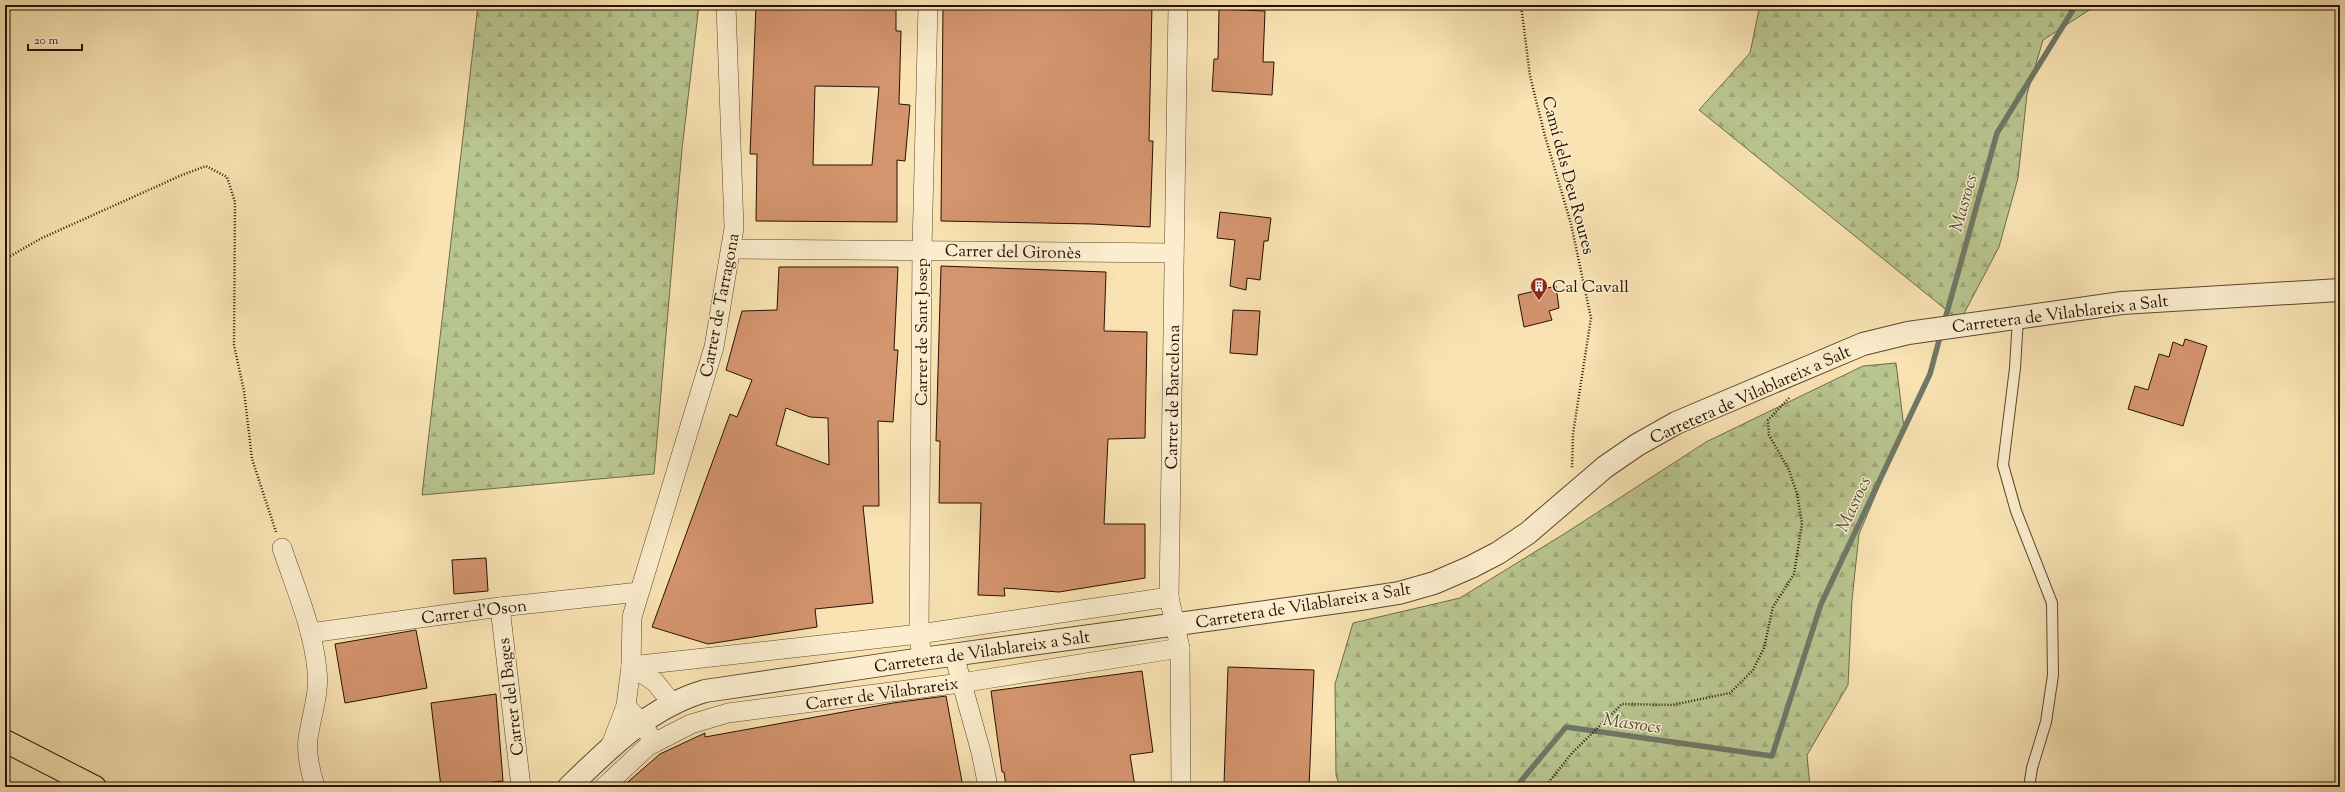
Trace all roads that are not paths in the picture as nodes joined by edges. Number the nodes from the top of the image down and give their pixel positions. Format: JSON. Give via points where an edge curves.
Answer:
{"nodes":[{"id":1,"x":726,"y":5,"type":"edge"},
{"id":2,"x":928,"y":5,"type":"edge"},
{"id":3,"x":1178,"y":5,"type":"edge"},
{"id":4,"x":731,"y":249,"type":"junction"},
{"id":5,"x":922,"y":249,"type":"junction"},
{"id":6,"x":1174,"y":253,"type":"junction"},
{"id":7,"x":2340,"y":290,"type":"edge"},
{"id":8,"x":2018,"y":318,"type":"junction"},
{"id":9,"x":282,"y":548,"type":"road end"},
{"id":10,"x":639,"y":592,"type":"junction"},
{"id":11,"x":1169,"y":597,"type":"junction"},
{"id":12,"x":500,"y":607,"type":"junction"},
{"id":13,"x":1174,"y":624,"type":"junction"},
{"id":14,"x":310,"y":633,"type":"junction"},
{"id":15,"x":919,"y":634,"type":"junction"},
{"id":16,"x":1180,"y":648,"type":"junction"},
{"id":17,"x":954,"y":654,"type":"junction"},
{"id":18,"x":922,"y":659,"type":"junction"},
{"id":19,"x":631,"y":666,"type":"junction"},
{"id":20,"x":961,"y":683,"type":"junction"},
{"id":21,"x":672,"y":703,"type":"junction"},
{"id":22,"x":626,"y":706,"type":"junction"},
{"id":23,"x":642,"y":723,"type":"junction"},
{"id":24,"x":5,"y":741,"type":"edge"},
{"id":25,"x":654,"y":743,"type":"junction"},
{"id":26,"x":609,"y":750,"type":"junction"},
{"id":27,"x":575,"y":785,"type":"edge"},
{"id":28,"x":95,"y":787,"type":"edge"},
{"id":29,"x":315,"y":787,"type":"edge"},
{"id":30,"x":521,"y":787,"type":"edge"},
{"id":31,"x":604,"y":787,"type":"edge"},
{"id":32,"x":988,"y":787,"type":"edge"},
{"id":33,"x":1181,"y":787,"type":"edge"},
{"id":34,"x":2029,"y":787,"type":"edge"}],
"edges":[{"from":1,"to":4,"type":"street","name":"Carrer de Tarragona","via":[[734,228]]},
{"from":2,"to":5,"type":"street","name":"Carrer de Sant Josep"},
{"from":3,"to":6,"type":"street","name":"Carrer de Barcelona"},
{"from":4,"to":5,"type":"street","name":"Carrer del Gironès"},
{"from":4,"to":10,"type":"street","name":"Carrer de Tarragona","via":[[714,348]]},
{"from":5,"to":6,"type":"street","name":"Carrer del Gironès"},
{"from":5,"to":15,"type":"street","name":"Carrer de Sant Josep"},
{"from":6,"to":11,"type":"street","name":"Carrer de Barcelona"},
{"from":7,"to":8,"type":"street","name":"Carretera de Vilablareix a Salt","via":[[2165,299]]},
{"from":8,"to":13,"type":"street","name":"Carretera de Vilablareix a Salt","via":[[1933,330],[1863,344],[1676,423],[1605,467],[1550,516],[1498,553],[1434,583],[1399,593]]},
{"from":8,"to":34,"type":"lane","via":[[2015,368],[2003,465],[2016,511],[2052,603],[2053,675],[2046,722]]},
{"from":9,"to":14,"type":"street"},
{"from":10,"to":12,"type":"street","name":"Carrer d'Oson"},
{"from":10,"to":19,"type":"street","name":"Carrer de Tarragona","via":[[632,617]]},
{"from":11,"to":13,"type":"street","name":"Carrer de Barcelona"},
{"from":11,"to":15,"type":"street"},
{"from":12,"to":14,"type":"street","name":"Carrer d'Oson"},
{"from":12,"to":30,"type":"street","name":"Carrer del Bages"},
{"from":13,"to":16,"type":"street","name":"Carrer de Barcelona"},
{"from":13,"to":17,"type":"street","name":"Carretera de Vilablareix a Salt"},
{"from":14,"to":29,"type":"street","via":[[318,671],[308,741],[309,763]]},
{"from":15,"to":18,"type":"street","name":"Carrer de Sant Josep"},
{"from":15,"to":19,"type":"street"},
{"from":16,"to":20,"type":"street","name":"Carrer de Vilabrareix"},
{"from":16,"to":33,"type":"street","name":"Carrer de Barcelona"},
{"from":17,"to":18,"type":"street","name":"Carretera de Vilablareix a Salt"},
{"from":17,"to":20,"type":"street"},
{"from":18,"to":21,"type":"street","name":"Carretera de Vilablareix a Salt","via":[[739,684],[705,691]]},
{"from":19,"to":21,"type":"street","via":[[655,682]]},
{"from":19,"to":22,"type":"street","name":"Carrer de Tarragona"},
{"from":20,"to":25,"type":"street","name":"Carrer de Vilabrareix","via":[[728,713],[692,724]]},
{"from":20,"to":32,"type":"street","via":[[981,752]]},
{"from":21,"to":23,"type":"street","name":"Carretera de Vilablareix a Salt"},
{"from":22,"to":23,"type":"street"},
{"from":22,"to":26,"type":"street","name":"Carrer de Tarragona"},
{"from":23,"to":25,"type":"street"},
{"from":23,"to":26,"type":"street","name":"Carretera de Vilablareix a Salt"},
{"from":24,"to":28,"type":"main road"},
{"from":25,"to":31,"type":"street","name":"Carrer de Vilabrareix"},
{"from":26,"to":27,"type":"street","name":"Carretera de Vilablareix a Salt"}]}
